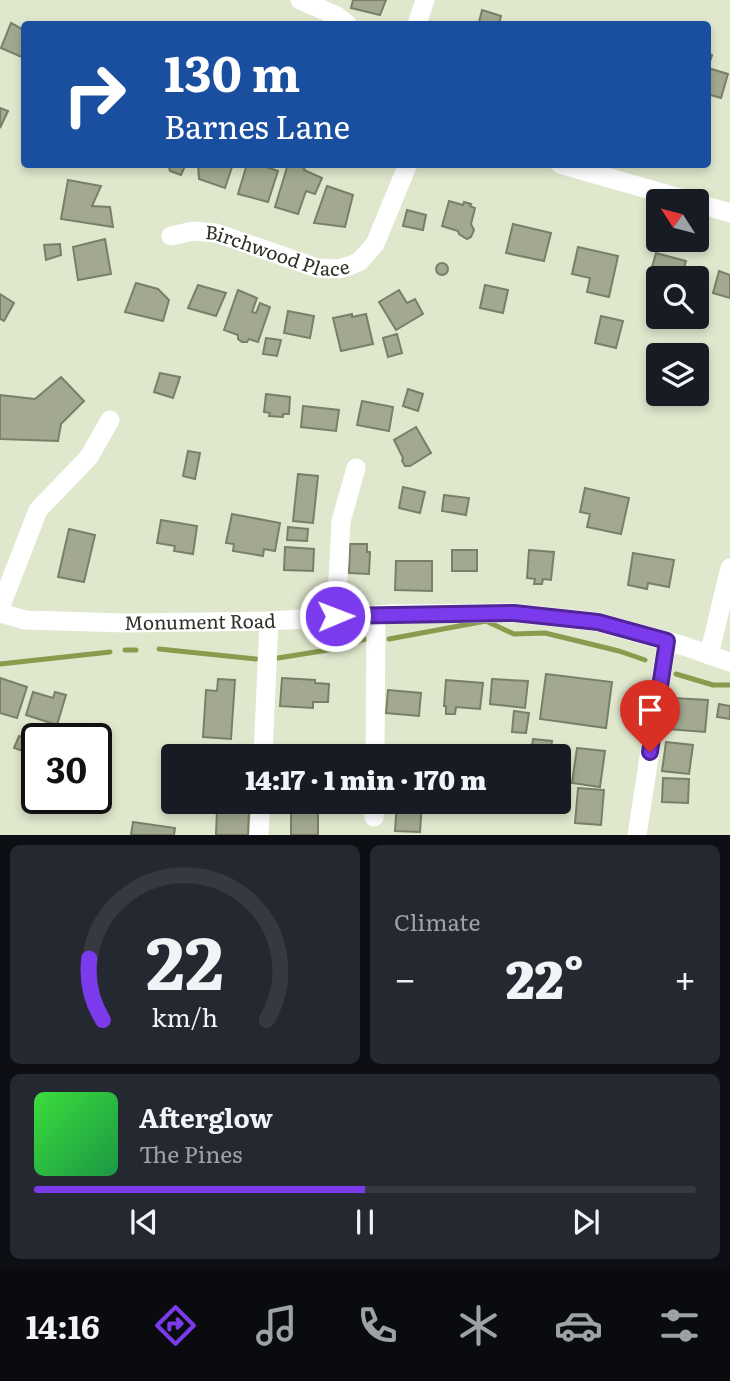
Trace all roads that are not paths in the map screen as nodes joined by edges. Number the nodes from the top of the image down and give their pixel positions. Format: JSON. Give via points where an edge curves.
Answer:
{"nodes":[{"id":1,"x":300,"y":0,"type":"edge"},
{"id":2,"x":425,"y":0,"type":"edge"},
{"id":3,"x":343,"y":21,"type":"edge"},
{"id":4,"x":418,"y":21,"type":"edge"},
{"id":5,"x":406,"y":168,"type":"edge"},
{"id":6,"x":574,"y":168,"type":"edge"},
{"id":7,"x":648,"y":189,"type":"edge"},
{"id":8,"x":709,"y":207,"type":"edge"},
{"id":9,"x":730,"y":213,"type":"edge"},
{"id":10,"x":171,"y":236,"type":"dead end"},
{"id":11,"x":110,"y":421,"type":"dead end"},
{"id":12,"x":356,"y":468,"type":"dead end"},
{"id":13,"x":730,"y":568,"type":"edge"},
{"id":14,"x":0,"y":608,"type":"edge"},
{"id":15,"x":0,"y":613,"type":"edge"},
{"id":16,"x":376,"y":615,"type":"junction"},
{"id":17,"x":335,"y":616,"type":"junction"},
{"id":18,"x":268,"y":621,"type":"junction"},
{"id":19,"x":667,"y":641,"type":"junction"},
{"id":20,"x":709,"y":655,"type":"junction"},
{"id":21,"x":730,"y":662,"type":"edge"},
{"id":22,"x":263,"y":744,"type":"edge"},
{"id":23,"x":375,"y":744,"type":"edge"},
{"id":24,"x":260,"y":814,"type":"edge"},
{"id":25,"x":259,"y":835,"type":"edge"},
{"id":26,"x":637,"y":835,"type":"edge"}],
"edges":[{"from":1,"to":3,"type":"street"},
{"from":2,"to":4,"type":"street"},
{"from":5,"to":10,"type":"street","name":"Birchwood Place","via":[[375,244],[349,266],[317,268],[216,233],[193,231]]},
{"from":6,"to":7,"type":"street"},
{"from":8,"to":9,"type":"street"},
{"from":11,"to":14,"type":"street","via":[[89,457],[38,510]]},
{"from":12,"to":17,"type":"street","via":[[341,521]]},
{"from":13,"to":20,"type":"street"},
{"from":15,"to":18,"type":"street","name":"Monument Road","via":[[25,620],[126,624]]},
{"from":16,"to":17,"type":"street","name":"Monument Road"},
{"from":16,"to":19,"type":"street","name":"Monument Road","via":[[514,613],[598,622]]},
{"from":16,"to":23,"type":"street"},
{"from":17,"to":18,"type":"street","name":"Monument Road"},
{"from":18,"to":22,"type":"street"},
{"from":19,"to":20,"type":"street","name":"Monument Road"},
{"from":19,"to":26,"type":"street"},
{"from":20,"to":21,"type":"street","name":"Monument Road"},
{"from":24,"to":25,"type":"street"}]}
